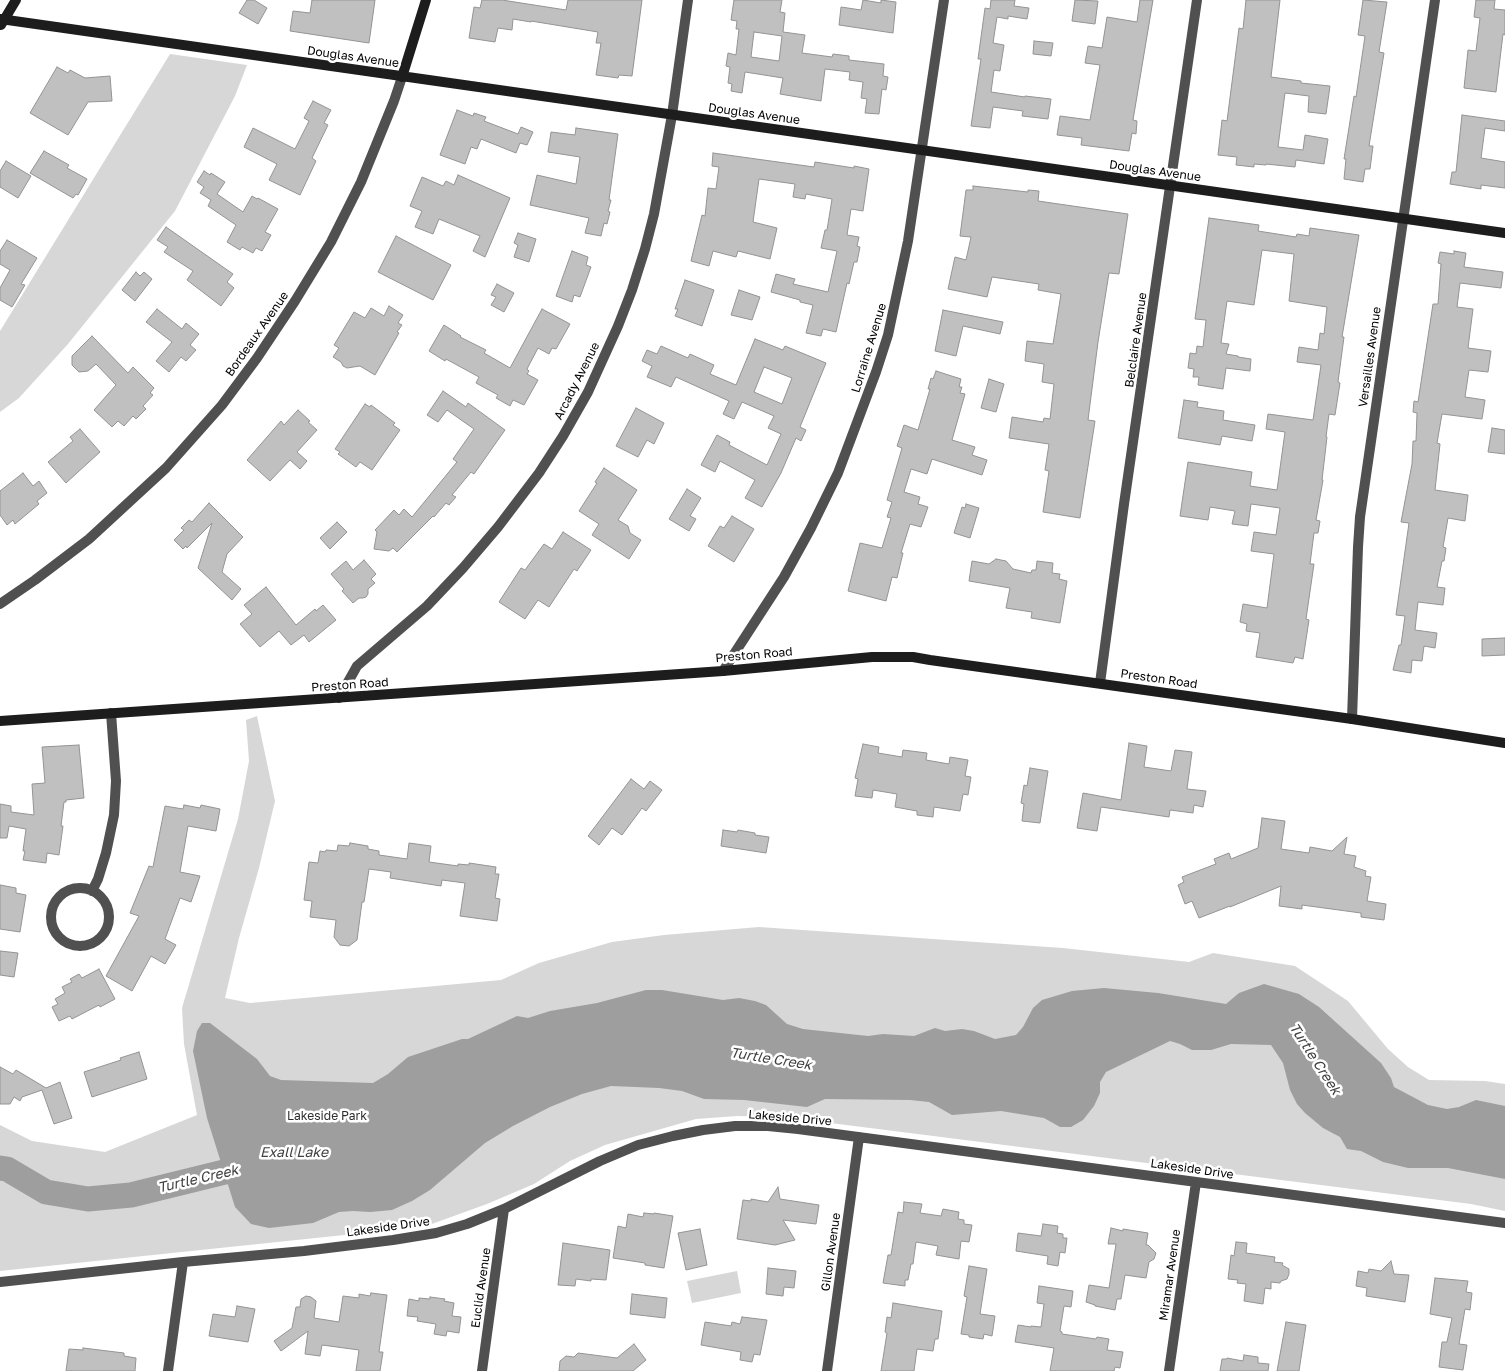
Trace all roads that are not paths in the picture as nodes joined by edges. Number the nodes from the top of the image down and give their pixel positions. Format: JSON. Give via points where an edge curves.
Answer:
{"nodes":[{"id":1,"x":16,"y":0,"type":"edge"},
{"id":2,"x":426,"y":0,"type":"edge"},
{"id":3,"x":688,"y":0,"type":"edge"},
{"id":4,"x":944,"y":0,"type":"edge"},
{"id":5,"x":1197,"y":0,"type":"edge"},
{"id":6,"x":1435,"y":0,"type":"edge"},
{"id":7,"x":1,"y":22,"type":"edge"},
{"id":8,"x":402,"y":77,"type":"junction"},
{"id":9,"x":672,"y":115,"type":"junction"},
{"id":10,"x":922,"y":150,"type":"junction"},
{"id":11,"x":1171,"y":186,"type":"junction"},
{"id":12,"x":1403,"y":218,"type":"junction"},
{"id":13,"x":1505,"y":233,"type":"edge"},
{"id":14,"x":0,"y":604,"type":"edge"},
{"id":15,"x":723,"y":671,"type":"junction"},
{"id":16,"x":1100,"y":683,"type":"junction"},
{"id":17,"x":339,"y":698,"type":"junction"},
{"id":18,"x":111,"y":713,"type":"junction"},
{"id":19,"x":1352,"y":719,"type":"junction"},
{"id":20,"x":0,"y":721,"type":"edge"},
{"id":21,"x":1505,"y":743,"type":"edge"},
{"id":22,"x":92,"y":891,"type":"junction"},
{"id":23,"x":859,"y":1137,"type":"junction"},
{"id":24,"x":1196,"y":1182,"type":"junction"},
{"id":25,"x":504,"y":1209,"type":"junction"},
{"id":26,"x":1505,"y":1223,"type":"edge"},
{"id":27,"x":183,"y":1262,"type":"junction"},
{"id":28,"x":0,"y":1282,"type":"edge"},
{"id":29,"x":168,"y":1371,"type":"edge"},
{"id":30,"x":482,"y":1371,"type":"edge"},
{"id":31,"x":827,"y":1371,"type":"edge"},
{"id":32,"x":1169,"y":1371,"type":"edge"}],
"edges":[{"from":1,"to":7,"type":"street"},
{"from":2,"to":8,"type":"street","name":"Bordeaux Avenue"},
{"from":3,"to":9,"type":"street","name":"Arcady Avenue"},
{"from":4,"to":10,"type":"street","name":"Lorraine Avenue"},
{"from":5,"to":11,"type":"street","name":"Belclaire Avenue"},
{"from":6,"to":12,"type":"street","name":"Versailles Avenue"},
{"from":7,"to":8,"type":"street","name":"Douglas Avenue"},
{"from":8,"to":9,"type":"street","name":"Douglas Avenue"},
{"from":8,"to":14,"type":"street","name":"Bordeaux Avenue","via":[[361,182],[331,242],[295,302],[222,405],[166,468],[89,539]]},
{"from":9,"to":10,"type":"street","name":"Douglas Avenue"},
{"from":9,"to":17,"type":"street","name":"Arcady Avenue","via":[[654,214],[634,282],[602,363],[567,429],[498,527],[428,606],[357,666]]},
{"from":10,"to":11,"type":"street","name":"Douglas Avenue"},
{"from":10,"to":15,"type":"street","name":"Lorraine Avenue","via":[[898,294],[863,409],[838,473],[811,528],[784,577]]},
{"from":11,"to":12,"type":"street","name":"Douglas Avenue"},
{"from":11,"to":16,"type":"street","name":"Belclaire Avenue"},
{"from":12,"to":13,"type":"street","name":"Douglas Avenue"},
{"from":12,"to":19,"type":"street","name":"Versailles Avenue","via":[[1360,517]]},
{"from":15,"to":16,"type":"street","name":"Preston Road","via":[[872,656],[913,658]]},
{"from":15,"to":17,"type":"street","name":"Preston Road"},
{"from":16,"to":19,"type":"street","name":"Preston Road"},
{"from":17,"to":18,"type":"street","name":"Preston Road"},
{"from":18,"to":20,"type":"street","name":"Preston Road"},
{"from":18,"to":22,"type":"street","via":[[116,781],[114,815],[106,853]]},
{"from":19,"to":21,"type":"street","name":"Preston Road"},
{"from":22,"to":22,"type":"street","via":[[83,888],[65,892],[53,906],[51,916],[56,934],[71,945],[90,944],[105,932],[109,913],[100,896]]},
{"from":23,"to":24,"type":"street","name":"Lakeside Drive"},
{"from":23,"to":25,"type":"street","name":"Lakeside Drive","via":[[768,1126],[735,1126],[673,1136],[600,1161]]},
{"from":23,"to":31,"type":"street","name":"Gillon Avenue"},
{"from":24,"to":26,"type":"street","name":"Lakeside Drive"},
{"from":24,"to":32,"type":"street","name":"Miramar Avenue"},
{"from":25,"to":27,"type":"street","name":"Lakeside Drive","via":[[436,1233],[304,1251]]},
{"from":25,"to":30,"type":"street","name":"Euclid Avenue"},
{"from":27,"to":28,"type":"street","name":"Lakeside Drive"},
{"from":27,"to":29,"type":"street"}]}
